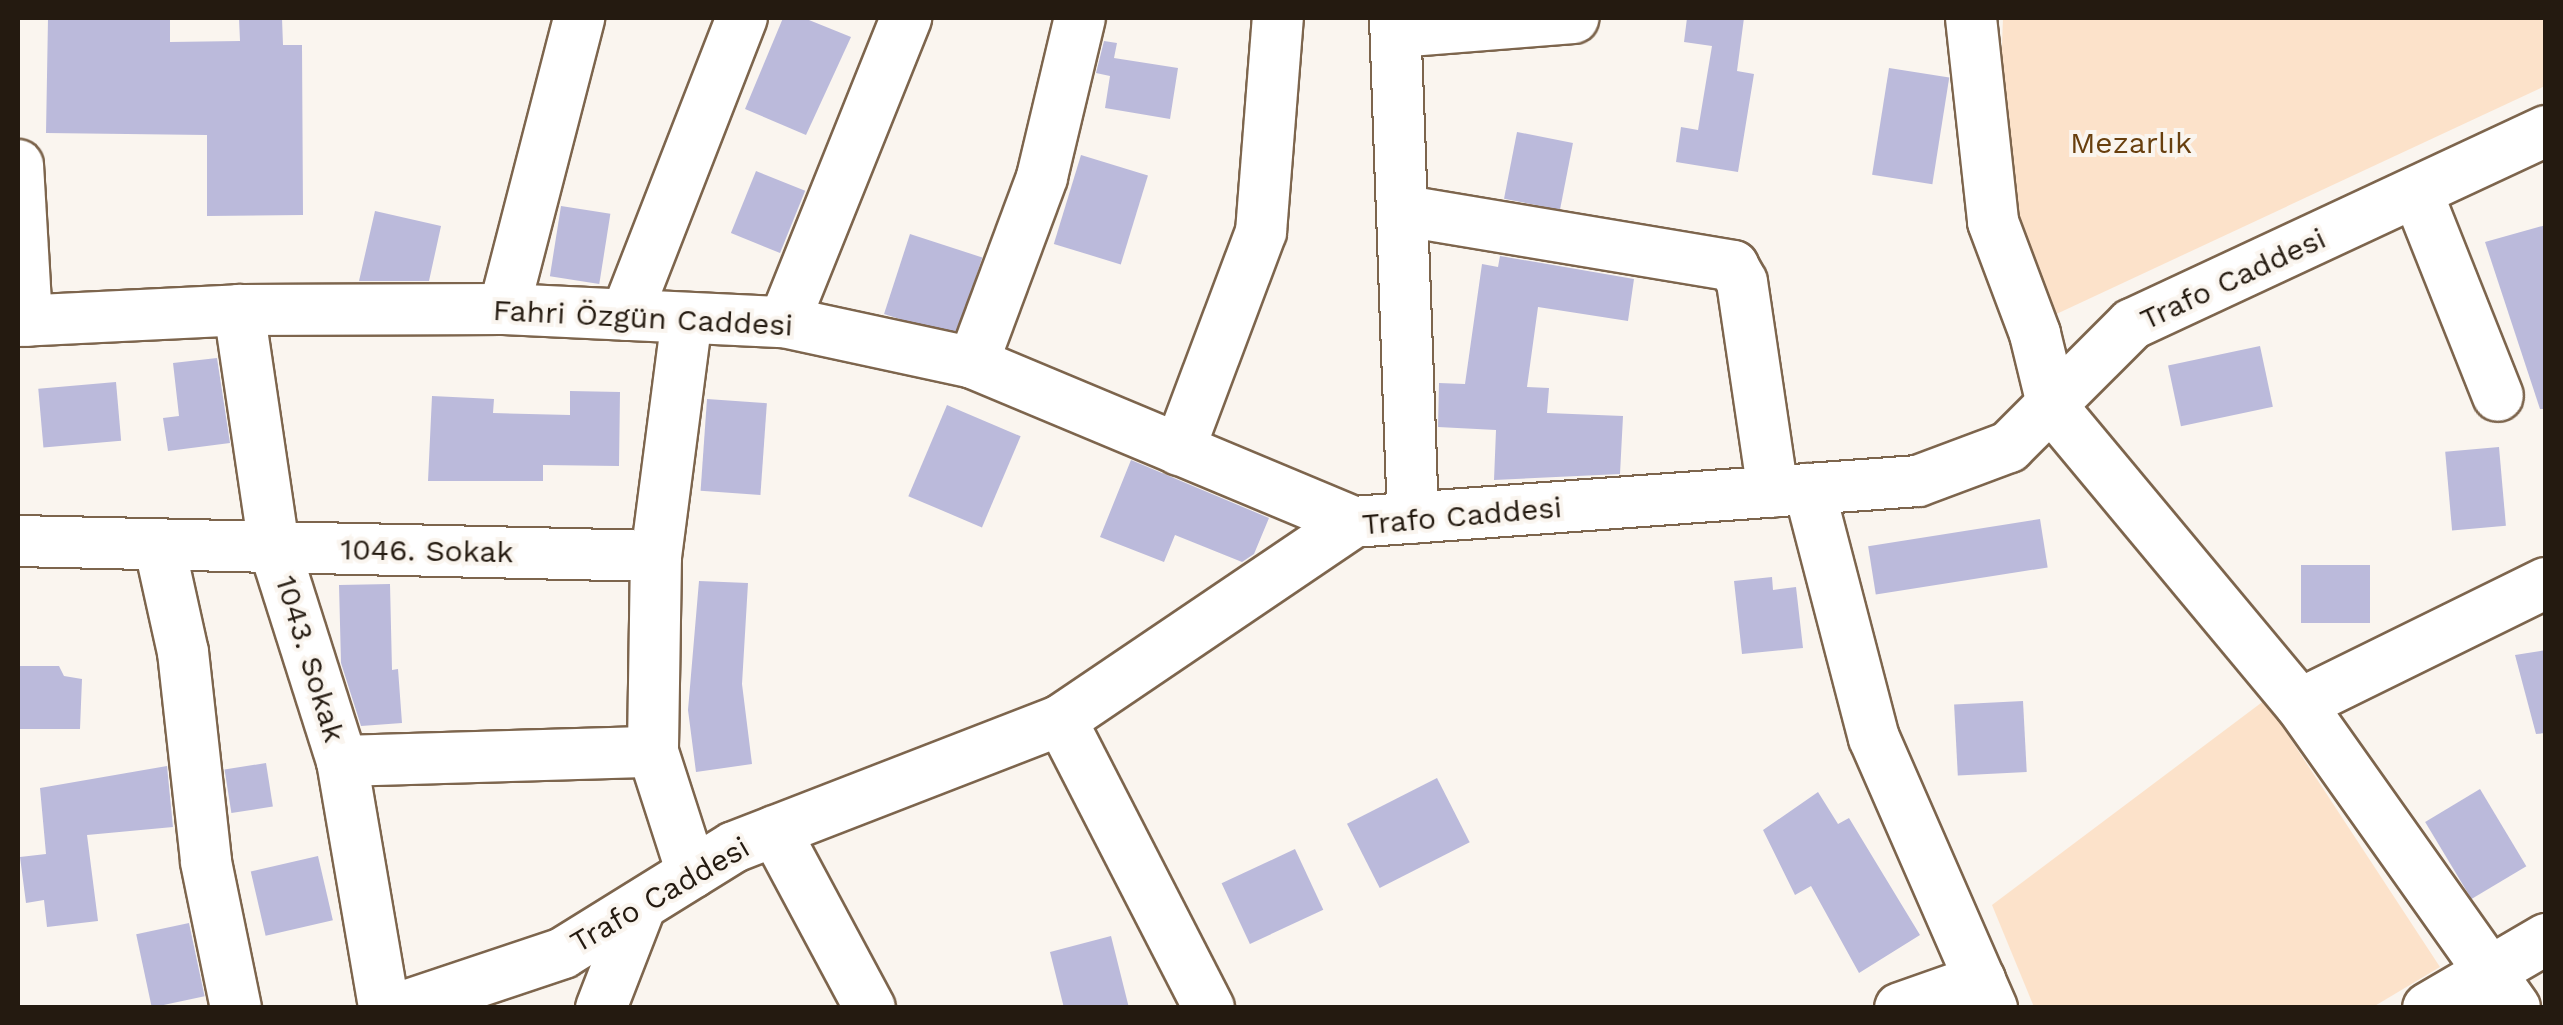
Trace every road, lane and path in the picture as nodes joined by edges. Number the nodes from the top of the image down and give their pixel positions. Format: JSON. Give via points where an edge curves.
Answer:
{"nodes":[{"id":1,"x":578,"y":18,"type":"edge"},
{"id":2,"x":742,"y":18,"type":"edge"},
{"id":3,"x":906,"y":18,"type":"edge"},
{"id":4,"x":1080,"y":18,"type":"edge"},
{"id":5,"x":1278,"y":18,"type":"edge"},
{"id":6,"x":1573,"y":18,"type":"edge"},
{"id":7,"x":1966,"y":19,"type":"edge"},
{"id":8,"x":1395,"y":25,"type":"edge"},
{"id":9,"x":2546,"y":131,"type":"edge"},
{"id":10,"x":18,"y":165,"type":"edge"},
{"id":11,"x":2418,"y":194,"type":"junction"},
{"id":12,"x":1405,"y":212,"type":"junction"},
{"id":13,"x":238,"y":310,"type":"junction"},
{"id":14,"x":504,"y":310,"type":"junction"},
{"id":15,"x":626,"y":315,"type":"junction"},
{"id":16,"x":686,"y":318,"type":"junction"},
{"id":17,"x":22,"y":321,"type":"edge"},
{"id":18,"x":784,"y":322,"type":"junction"},
{"id":19,"x":973,"y":364,"type":"junction"},
{"id":20,"x":2498,"y":396,"type":"dead end"},
{"id":21,"x":2053,"y":408,"type":"junction"},
{"id":22,"x":1179,"y":450,"type":"junction"},
{"id":23,"x":1791,"y":490,"type":"junction"},
{"id":24,"x":1413,"y":518,"type":"junction"},
{"id":25,"x":1353,"y":522,"type":"junction"},
{"id":26,"x":18,"y":541,"type":"edge"},
{"id":27,"x":159,"y":544,"type":"junction"},
{"id":28,"x":274,"y":547,"type":"junction"},
{"id":29,"x":656,"y":556,"type":"junction"},
{"id":30,"x":2546,"y":583,"type":"edge"},
{"id":31,"x":2300,"y":704,"type":"junction"},
{"id":32,"x":1061,"y":720,"type":"junction"},
{"id":33,"x":654,"y":752,"type":"junction"},
{"id":34,"x":342,"y":762,"type":"junction"},
{"id":35,"x":775,"y":831,"type":"junction"},
{"id":36,"x":692,"y":873,"type":"junction"},
{"id":37,"x":642,"y":905,"type":"junction"},
{"id":38,"x":2546,"y":939,"type":"edge"},
{"id":39,"x":2503,"y":989,"type":"edge"},
{"id":40,"x":1986,"y":994,"type":"edge"},
{"id":41,"x":236,"y":1008,"type":"edge"},
{"id":42,"x":384,"y":1008,"type":"edge"},
{"id":43,"x":399,"y":1008,"type":"edge"},
{"id":44,"x":601,"y":1008,"type":"edge"},
{"id":45,"x":870,"y":1008,"type":"edge"},
{"id":46,"x":1209,"y":1008,"type":"edge"},
{"id":47,"x":1900,"y":1008,"type":"edge"},
{"id":48,"x":2428,"y":1008,"type":"edge"}],
"edges":[{"from":1,"to":14,"type":"street"},
{"from":2,"to":15,"type":"street"},
{"from":3,"to":18,"type":"street"},
{"from":4,"to":19,"type":"street","via":[[1042,176]]},
{"from":5,"to":22,"type":"street","via":[[1262,232]]},
{"from":6,"to":8,"type":"street"},
{"from":7,"to":21,"type":"street","via":[[1993,222],[2035,334]]},
{"from":8,"to":12,"type":"street"},
{"from":9,"to":11,"type":"street","name":"Trafo Caddesi"},
{"from":10,"to":17,"type":"street"},
{"from":11,"to":20,"type":"street"},
{"from":11,"to":21,"type":"street","name":"Trafo Caddesi","via":[[2132,324]]},
{"from":12,"to":23,"type":"street","via":[[1732,266],[1742,282]]},
{"from":12,"to":24,"type":"street"},
{"from":13,"to":14,"type":"street","name":"Fahri Özgün Caddesi"},
{"from":13,"to":17,"type":"street","name":"Fahri Özgün Caddesi"},
{"from":13,"to":28,"type":"street","name":"1043. Sokak"},
{"from":14,"to":15,"type":"street","name":"Fahri Özgün Caddesi"},
{"from":15,"to":16,"type":"street","name":"Fahri Özgün Caddesi"},
{"from":16,"to":18,"type":"street","name":"Fahri Özgün Caddesi"},
{"from":16,"to":29,"type":"street"},
{"from":18,"to":19,"type":"street","name":"Fahri Özgün Caddesi"},
{"from":19,"to":22,"type":"street","name":"Fahri Özgün Caddesi"},
{"from":21,"to":23,"type":"street","name":"Trafo Caddesi","via":[[2009,447],[1918,481]]},
{"from":21,"to":31,"type":"street"},
{"from":22,"to":25,"type":"street","name":"Fahri Özgün Caddesi"},
{"from":23,"to":24,"type":"street","name":"Trafo Caddesi"},
{"from":23,"to":40,"type":"street","via":[[1874,738]]},
{"from":24,"to":25,"type":"street","name":"Trafo Caddesi"},
{"from":25,"to":32,"type":"street","name":"Trafo Caddesi"},
{"from":26,"to":27,"type":"street","name":"1046. Sokak"},
{"from":27,"to":28,"type":"street","name":"1046. Sokak"},
{"from":27,"to":41,"type":"street","via":[[183,652],[206,862]]},
{"from":28,"to":29,"type":"street","name":"1046. Sokak"},
{"from":28,"to":34,"type":"street","name":"1043. Sokak"},
{"from":29,"to":33,"type":"street"},
{"from":30,"to":31,"type":"street"},
{"from":31,"to":39,"type":"street"},
{"from":32,"to":35,"type":"street","name":"Trafo Caddesi"},
{"from":32,"to":46,"type":"street"},
{"from":33,"to":34,"type":"street"},
{"from":33,"to":36,"type":"street"},
{"from":34,"to":42,"type":"street","name":"1043. Sokak"},
{"from":35,"to":36,"type":"street","name":"Trafo Caddesi"},
{"from":35,"to":45,"type":"street"},
{"from":36,"to":37,"type":"street","name":"Trafo Caddesi"},
{"from":37,"to":43,"type":"street","name":"Trafo Caddesi","via":[[562,953]]},
{"from":37,"to":44,"type":"street"},
{"from":38,"to":39,"type":"street"},
{"from":39,"to":48,"type":"street"},
{"from":40,"to":47,"type":"street"}]}
